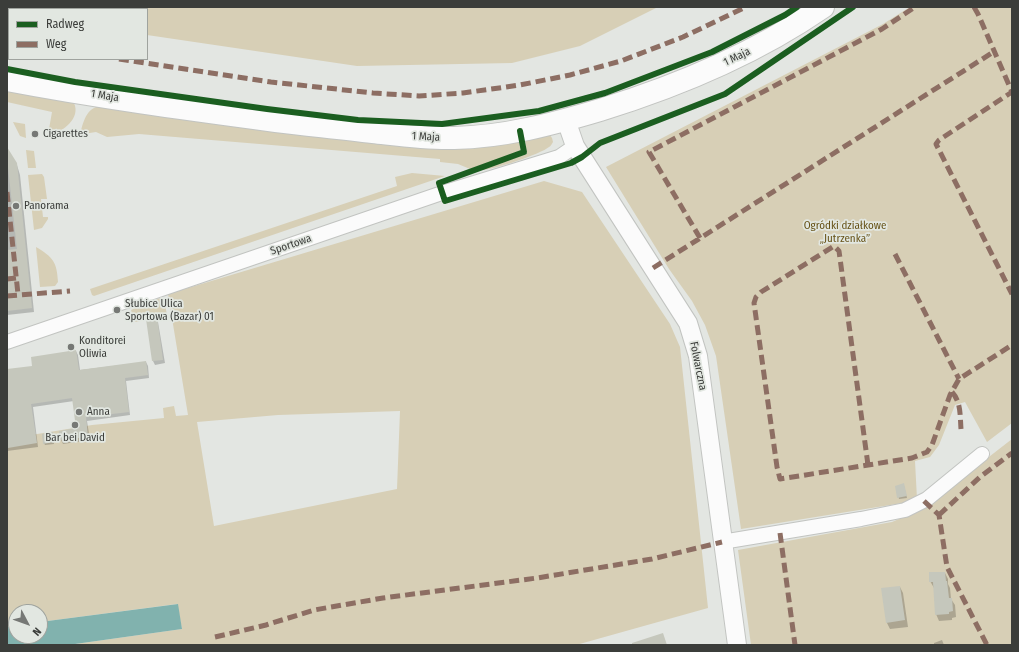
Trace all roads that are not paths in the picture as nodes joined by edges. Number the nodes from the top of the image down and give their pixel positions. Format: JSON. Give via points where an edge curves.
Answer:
{"nodes":[{"id":1,"x":823,"y":7,"type":"edge"},
{"id":2,"x":7,"y":80,"type":"edge"},
{"id":3,"x":566,"y":120,"type":"junction"},
{"id":4,"x":575,"y":146,"type":"junction"},
{"id":5,"x":7,"y":342,"type":"edge"},
{"id":6,"x":982,"y":454,"type":"dead end"},
{"id":7,"x":722,"y":542,"type":"junction"},
{"id":8,"x":737,"y":645,"type":"edge"}],
"edges":[{"from":1,"to":3,"type":"main road","name":"1 Maja","via":[[766,43],[694,77]]},
{"from":2,"to":3,"type":"main road","name":"1 Maja","via":[[171,107],[420,137],[455,138],[520,131]]},
{"from":3,"to":4,"type":"street","name":"Folwarczna"},
{"from":4,"to":5,"type":"street","name":"Sportowa","via":[[559,157],[442,193]]},
{"from":4,"to":7,"type":"street","name":"Folwarczna","via":[[688,323],[698,356]]},
{"from":6,"to":7,"type":"street","via":[[927,499],[905,510],[861,520]]},
{"from":7,"to":8,"type":"street","name":"Folwarczna"}]}
